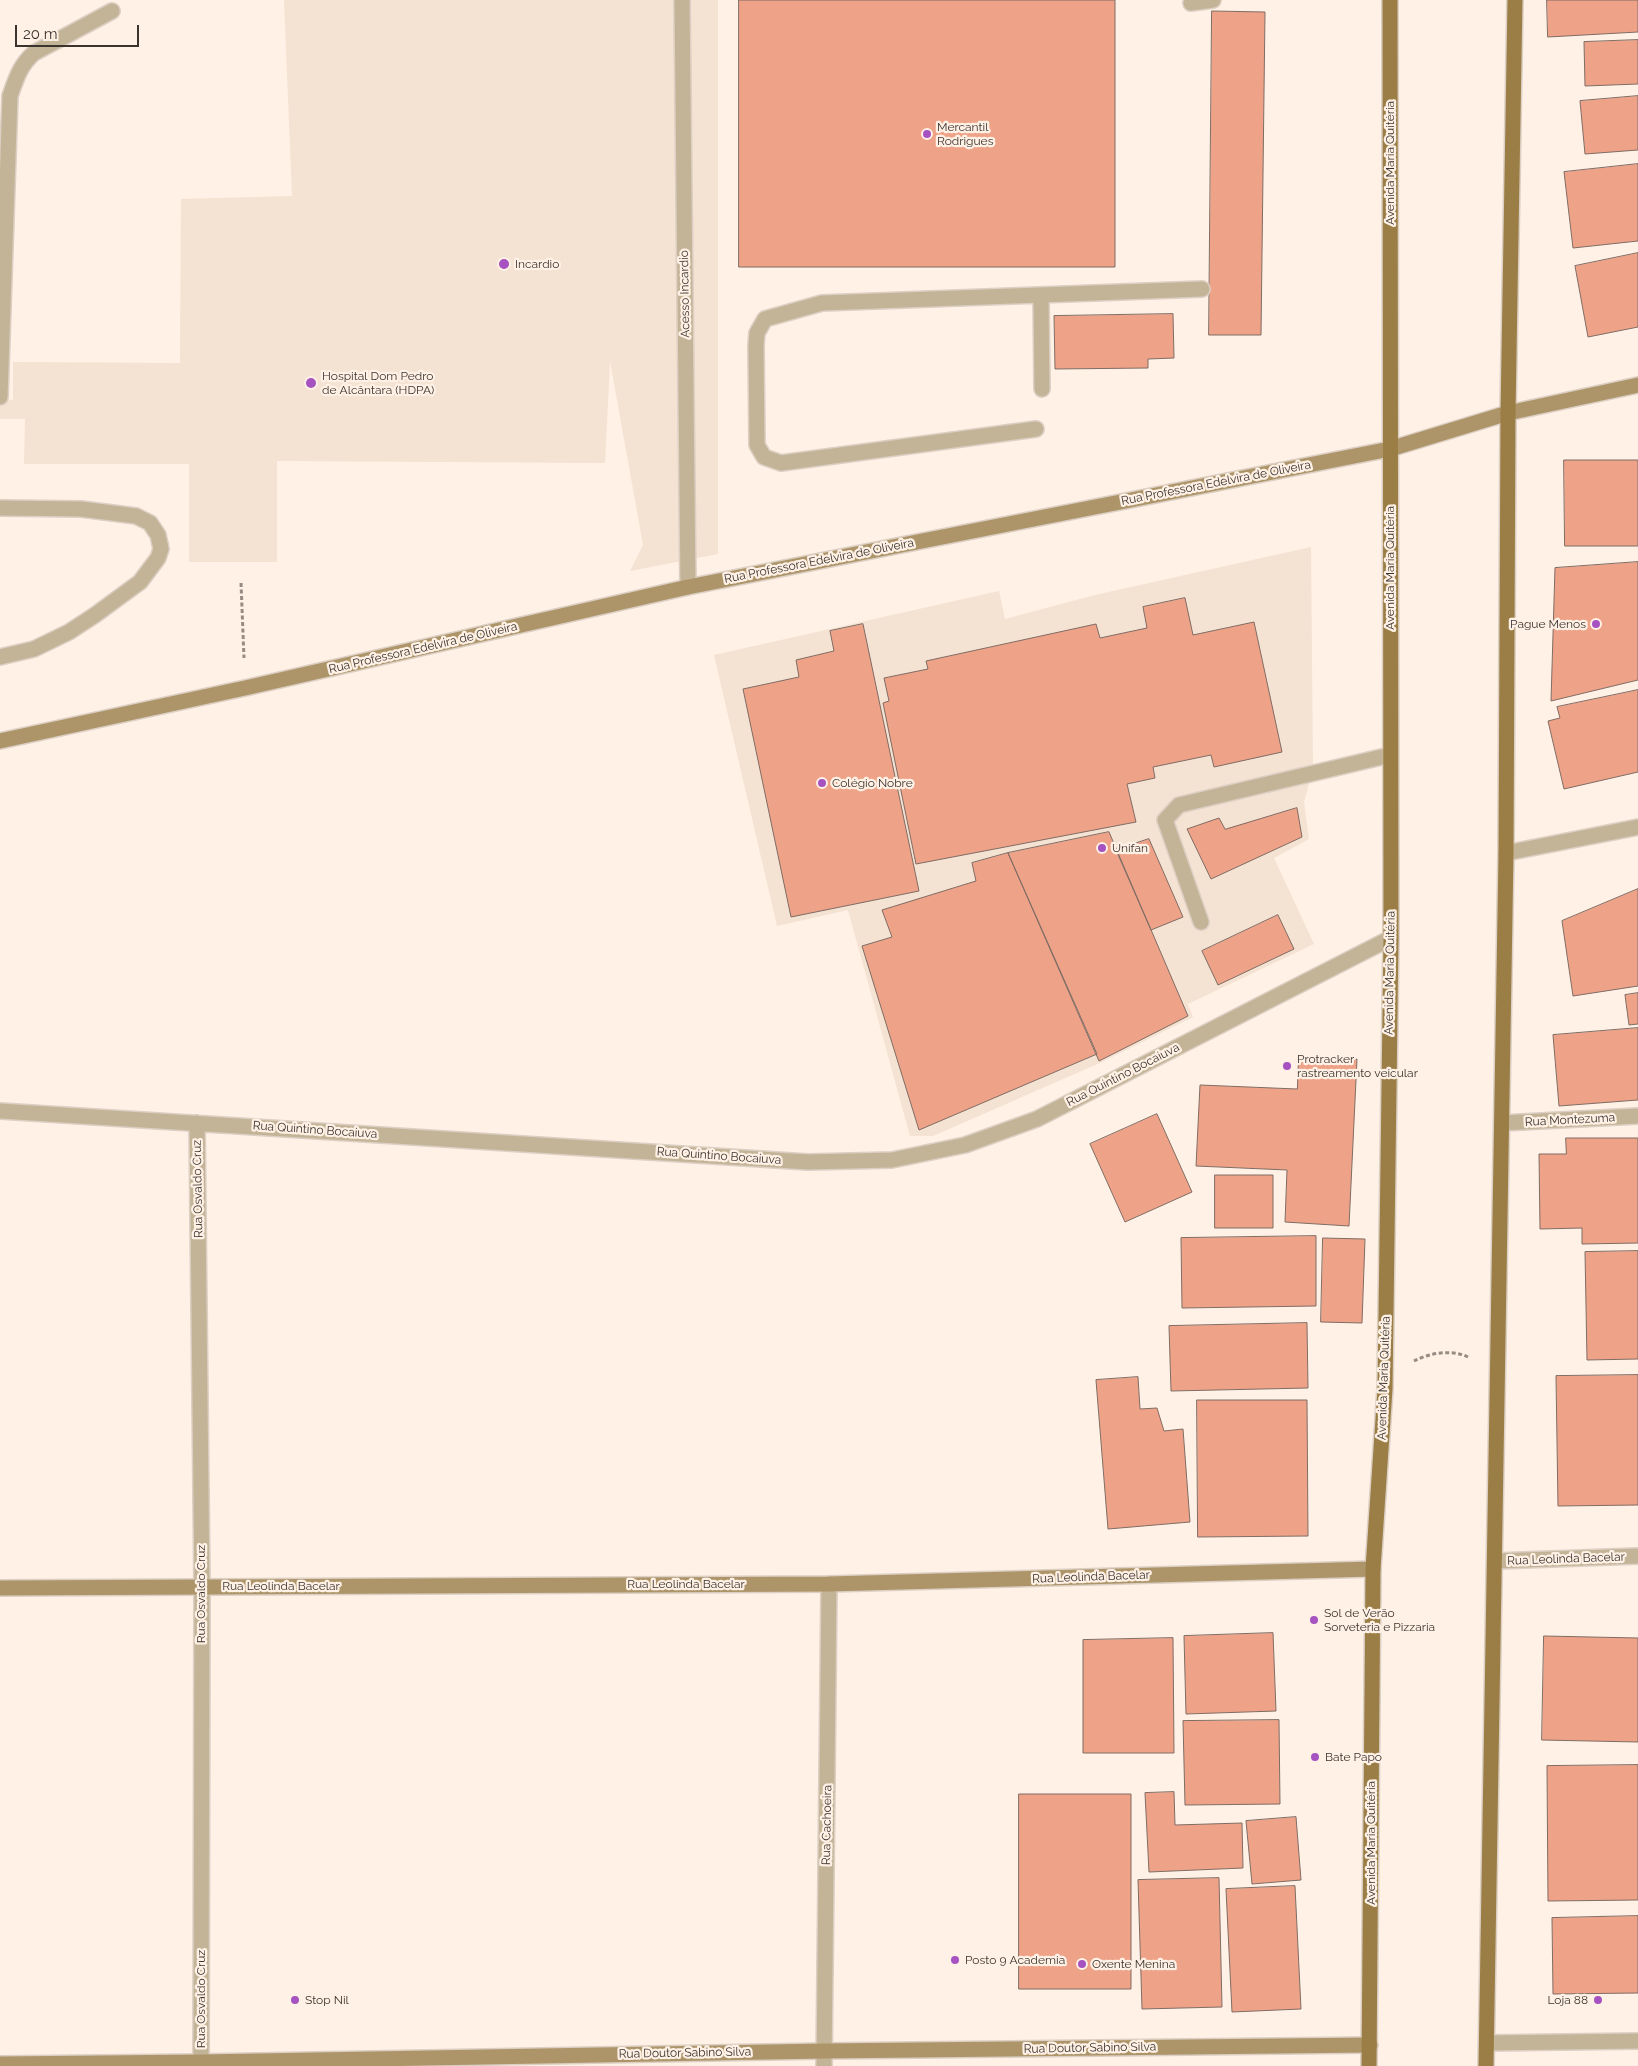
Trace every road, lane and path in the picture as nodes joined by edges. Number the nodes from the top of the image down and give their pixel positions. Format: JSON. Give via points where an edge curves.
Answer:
{"nodes":[{"id":1,"x":682,"y":0,"type":"edge"},
{"id":2,"x":1213,"y":0,"type":"edge"},
{"id":3,"x":1390,"y":0,"type":"edge"},
{"id":4,"x":1515,"y":0,"type":"edge"},
{"id":5,"x":1191,"y":3,"type":"dead end"},
{"id":6,"x":112,"y":12,"type":"dead end"},
{"id":7,"x":1202,"y":289,"type":"dead end"},
{"id":8,"x":1041,"y":296,"type":"junction"},
{"id":9,"x":1638,"y":385,"type":"edge"},
{"id":10,"x":1042,"y":389,"type":"dead end"},
{"id":11,"x":0,"y":397,"type":"edge"},
{"id":12,"x":1508,"y":413,"type":"junction"},
{"id":13,"x":1036,"y":429,"type":"dead end"},
{"id":14,"x":1390,"y":449,"type":"junction"},
{"id":15,"x":0,"y":508,"type":"edge"},
{"id":16,"x":241,"y":583,"type":"dead end"},
{"id":17,"x":688,"y":587,"type":"junction"},
{"id":18,"x":0,"y":657,"type":"edge"},
{"id":19,"x":245,"y":688,"type":"junction"},
{"id":20,"x":0,"y":740,"type":"edge"},
{"id":21,"x":1390,"y":755,"type":"junction"},
{"id":22,"x":1638,"y":827,"type":"edge"},
{"id":23,"x":1506,"y":853,"type":"junction"},
{"id":24,"x":1201,"y":922,"type":"dead end"},
{"id":25,"x":1390,"y":938,"type":"junction"},
{"id":26,"x":0,"y":1111,"type":"edge"},
{"id":27,"x":1638,"y":1116,"type":"edge"},
{"id":28,"x":197,"y":1123,"type":"junction"},
{"id":29,"x":1502,"y":1123,"type":"junction"},
{"id":30,"x":1385,"y":1388,"type":"junction"},
{"id":31,"x":1499,"y":1389,"type":"junction"},
{"id":32,"x":1638,"y":1556,"type":"edge"},
{"id":33,"x":1495,"y":1561,"type":"junction"},
{"id":34,"x":1373,"y":1569,"type":"junction"},
{"id":35,"x":829,"y":1584,"type":"junction"},
{"id":36,"x":202,"y":1586,"type":"junction"},
{"id":37,"x":0,"y":1588,"type":"edge"},
{"id":38,"x":1638,"y":2041,"type":"edge"},
{"id":39,"x":1486,"y":2043,"type":"junction"},
{"id":40,"x":1370,"y":2045,"type":"junction"},
{"id":41,"x":825,"y":2050,"type":"junction"},
{"id":42,"x":0,"y":2064,"type":"edge"},
{"id":43,"x":201,"y":2064,"type":"edge"},
{"id":44,"x":824,"y":2066,"type":"edge"},
{"id":45,"x":1369,"y":2066,"type":"edge"},
{"id":46,"x":1486,"y":2066,"type":"edge"}],
"edges":[{"from":1,"to":17,"type":"street","name":"Acesso Incardio"},
{"from":2,"to":5,"type":"street"},
{"from":3,"to":14,"type":"main road","name":"Avenida Maria Quitéria"},
{"from":4,"to":12,"type":"main road"},
{"from":6,"to":11,"type":"street","via":[[34,53],[18,72],[10,96]]},
{"from":7,"to":8,"type":"street"},
{"from":8,"to":10,"type":"street"},
{"from":8,"to":13,"type":"street","via":[[822,303],[765,319],[757,333],[756,345],[757,445],[764,457],[781,463]]},
{"from":9,"to":12,"type":"street","name":"Rua Professora Edelvira de Oliveira"},
{"from":12,"to":14,"type":"street","name":"Rua Professora Edelvira de Oliveira"},
{"from":12,"to":23,"type":"main road"},
{"from":14,"to":17,"type":"street","name":"Rua Professora Edelvira de Oliveira"},
{"from":14,"to":21,"type":"main road","name":"Avenida Maria Quitéria"},
{"from":15,"to":18,"type":"street","via":[[81,509],[136,516],[150,523],[161,549],[140,582],[95,615],[34,649]]},
{"from":16,"to":19,"type":"path"},
{"from":17,"to":19,"type":"street","name":"Rua Professora Edelvira de Oliveira"},
{"from":19,"to":20,"type":"street","name":"Rua Professora Edelvira de Oliveira"},
{"from":21,"to":24,"type":"street","via":[[1179,805],[1165,820]]},
{"from":21,"to":25,"type":"main road","name":"Avenida Maria Quitéria"},
{"from":22,"to":23,"type":"street"},
{"from":23,"to":29,"type":"main road"},
{"from":25,"to":28,"type":"street","name":"Rua Quintino Bocaiuva","via":[[1037,1119],[965,1145],[892,1160],[808,1162]]},
{"from":25,"to":30,"type":"main road","name":"Avenida Maria Quitéria"},
{"from":26,"to":28,"type":"street","name":"Rua Quintino Bocaiuva"},
{"from":27,"to":29,"type":"street","name":"Rua Montezuma"},
{"from":28,"to":36,"type":"street","name":"Rua Osvaldo Cruz"},
{"from":29,"to":31,"type":"main road"},
{"from":30,"to":31,"type":"path","via":[[1409,1364],[1423,1356],[1446,1353],[1465,1356],[1486,1368]]},
{"from":30,"to":34,"type":"main road","name":"Avenida Maria Quitéria"},
{"from":31,"to":33,"type":"main road"},
{"from":32,"to":33,"type":"street","name":"Rua Leolinda Bacelar"},
{"from":33,"to":39,"type":"main road"},
{"from":34,"to":35,"type":"street","name":"Rua Leolinda Bacelar"},
{"from":34,"to":40,"type":"main road","name":"Avenida Maria Quitéria"},
{"from":35,"to":36,"type":"street","name":"Rua Leolinda Bacelar"},
{"from":35,"to":41,"type":"street","name":"Rua Cachoeira"},
{"from":36,"to":37,"type":"street","name":"Rua Leolinda Bacelar"},
{"from":36,"to":43,"type":"street","name":"Rua Osvaldo Cruz"},
{"from":38,"to":39,"type":"street"},
{"from":39,"to":46,"type":"main road"},
{"from":40,"to":41,"type":"street","name":"Rua Doutor Sabino Silva"},
{"from":40,"to":45,"type":"main road","name":"Avenida Maria Quitéria"},
{"from":41,"to":43,"type":"street","name":"Rua Doutor Sabino Silva"},
{"from":41,"to":44,"type":"street","name":"Rua Cachoeira"},
{"from":42,"to":43,"type":"street","name":"Rua Doutor Sabino Silva"}]}
